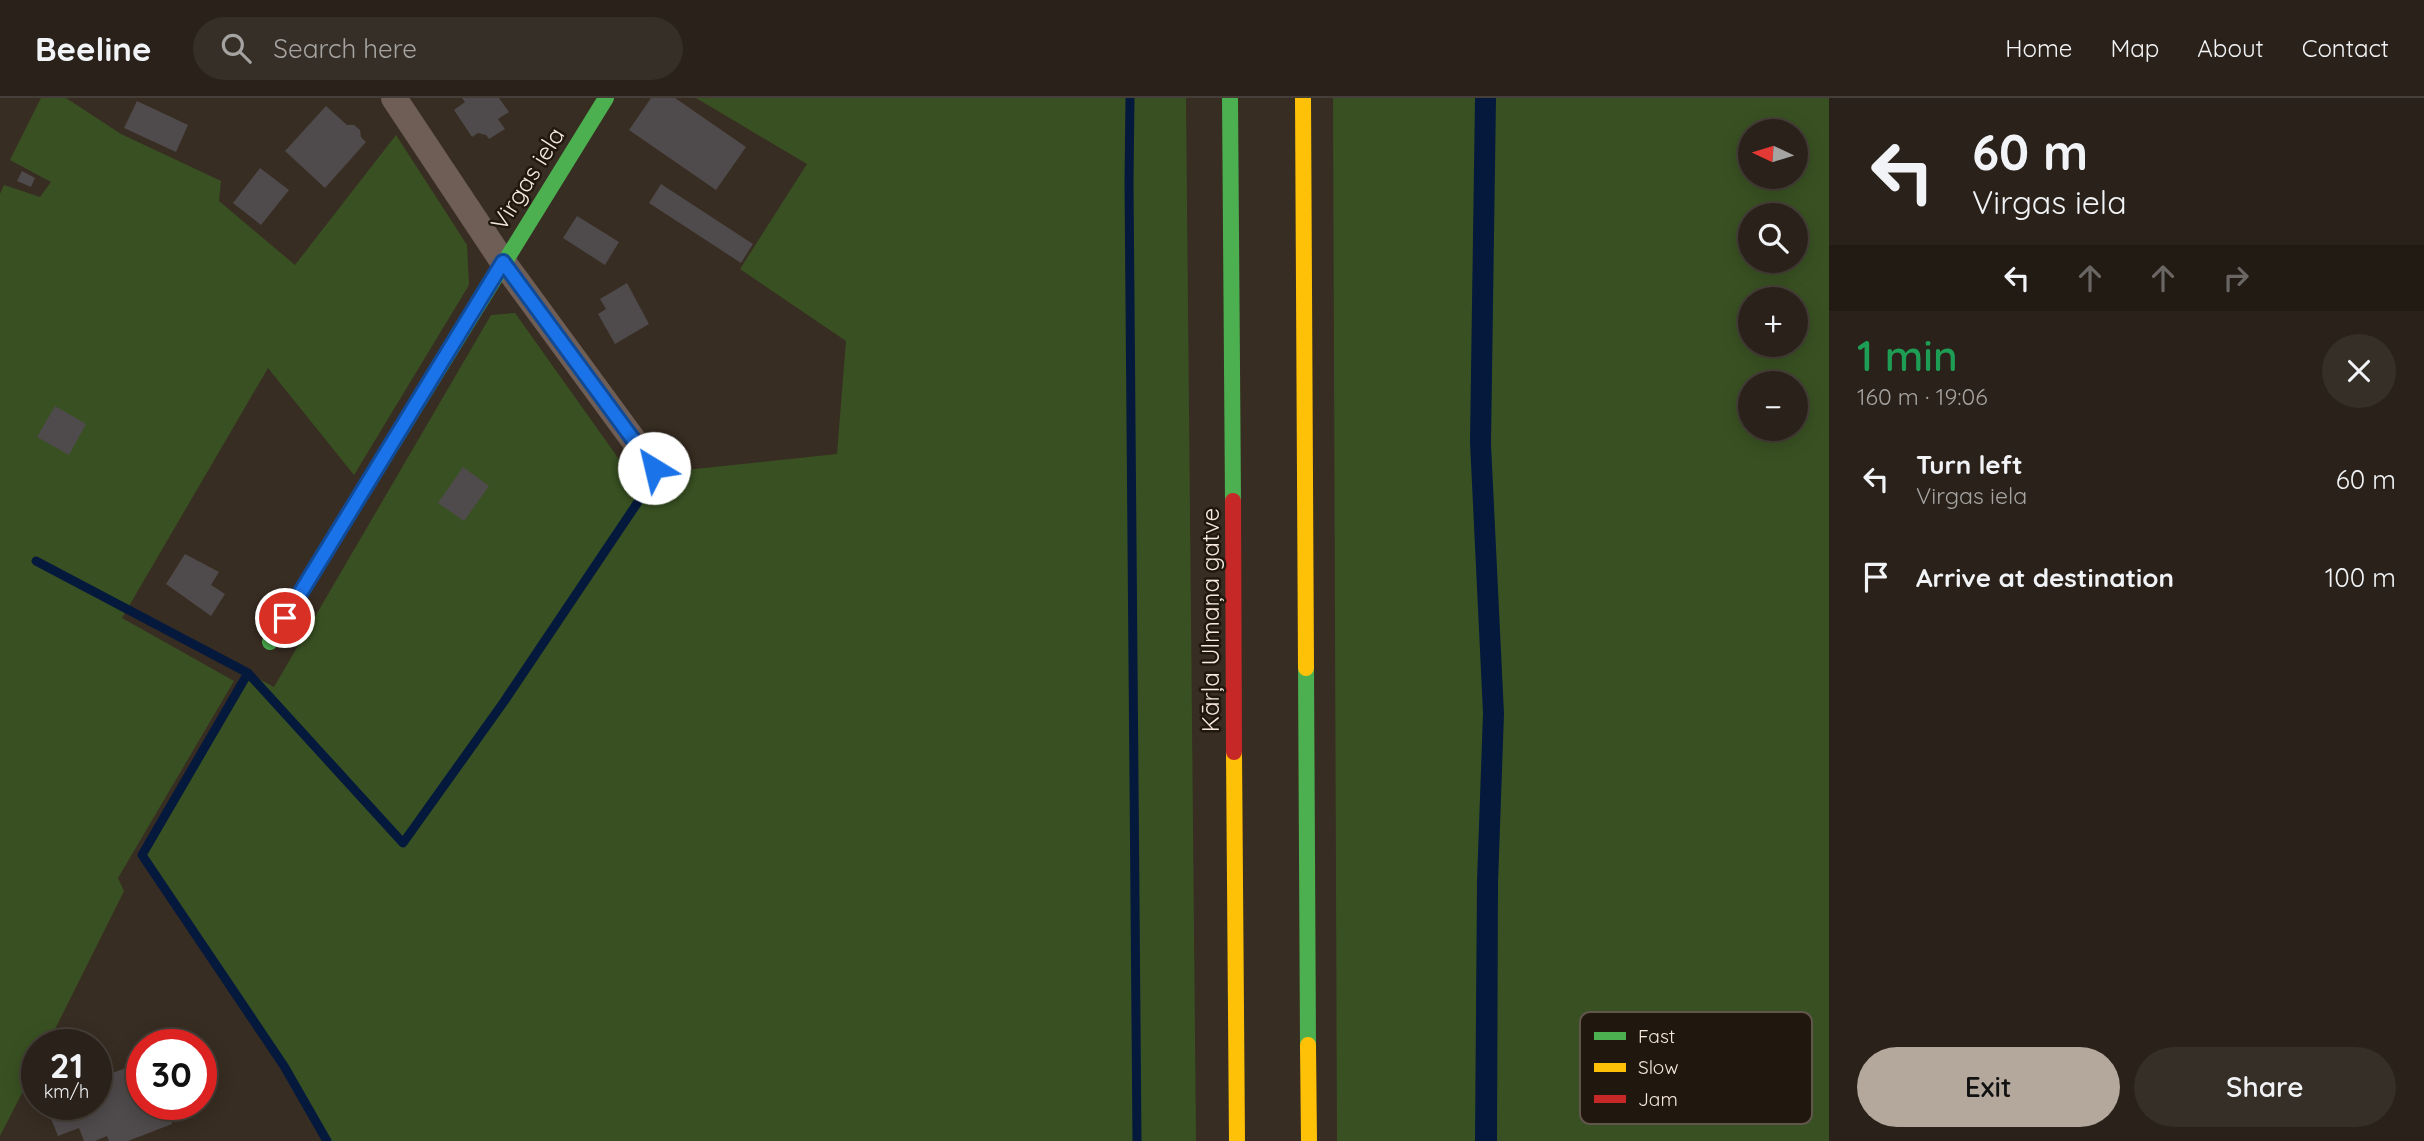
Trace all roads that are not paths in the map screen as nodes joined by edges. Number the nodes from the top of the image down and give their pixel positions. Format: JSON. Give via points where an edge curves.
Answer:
{"nodes":[{"id":1,"x":394,"y":98,"type":"edge"},
{"id":2,"x":606,"y":98,"type":"edge"},
{"id":3,"x":1230,"y":98,"type":"edge"},
{"id":4,"x":1303,"y":98,"type":"edge"},
{"id":5,"x":503,"y":262,"type":"junction"},
{"id":6,"x":654,"y":468,"type":"dead end"},
{"id":7,"x":271,"y":642,"type":"dead end"},
{"id":8,"x":1237,"y":1141,"type":"edge"},
{"id":9,"x":1309,"y":1141,"type":"edge"}],
"edges":[{"from":1,"to":5,"type":"street"},
{"from":2,"to":5,"type":"main road","name":"Virgas iela"},
{"from":3,"to":8,"type":"main road","name":"Kārļa Ulmaņa gatve"},
{"from":4,"to":9,"type":"main road"},
{"from":5,"to":6,"type":"street"},
{"from":5,"to":7,"type":"main road","name":"Virgas iela"}]}
